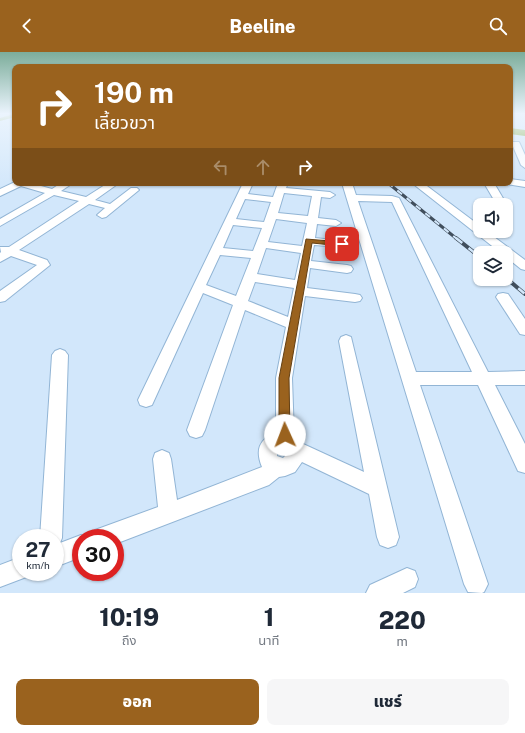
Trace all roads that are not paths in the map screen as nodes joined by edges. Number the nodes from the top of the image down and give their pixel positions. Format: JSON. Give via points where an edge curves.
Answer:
{"nodes":[{"id":1,"x":517,"y":145,"type":"edge"},
{"id":2,"x":525,"y":164,"type":"edge"},
{"id":3,"x":513,"y":182,"type":"edge"},
{"id":4,"x":525,"y":184,"type":"edge"},
{"id":5,"x":13,"y":186,"type":"edge"},
{"id":6,"x":29,"y":186,"type":"edge"},
{"id":7,"x":63,"y":186,"type":"edge"},
{"id":8,"x":110,"y":186,"type":"edge"},
{"id":9,"x":247,"y":186,"type":"edge"},
{"id":10,"x":348,"y":186,"type":"edge"},
{"id":11,"x":410,"y":186,"type":"edge"},
{"id":12,"x":421,"y":186,"type":"edge"},
{"id":13,"x":491,"y":186,"type":"edge"},
{"id":14,"x":134,"y":190,"type":"dead end"},
{"id":15,"x":280,"y":191,"type":"edge"},
{"id":16,"x":0,"y":193,"type":"edge"},
{"id":17,"x":52,"y":193,"type":"junction"},
{"id":18,"x":242,"y":196,"type":"junction"},
{"id":19,"x":353,"y":198,"type":"junction"},
{"id":20,"x":498,"y":198,"type":"edge"},
{"id":21,"x":86,"y":202,"type":"junction"},
{"id":22,"x":112,"y":207,"type":"junction"},
{"id":23,"x":102,"y":215,"type":"dead end"},
{"id":24,"x":269,"y":220,"type":"junction"},
{"id":25,"x":312,"y":220,"type":"junction"},
{"id":26,"x":230,"y":222,"type":"junction"},
{"id":27,"x":0,"y":223,"type":"edge"},
{"id":28,"x":336,"y":223,"type":"dead end"},
{"id":29,"x":342,"y":244,"type":"dead end"},
{"id":30,"x":308,"y":245,"type":"junction"},
{"id":31,"x":488,"y":246,"type":"edge"},
{"id":32,"x":259,"y":250,"type":"junction"},
{"id":33,"x":217,"y":251,"type":"junction"},
{"id":34,"x":3,"y":252,"type":"edge"},
{"id":35,"x":305,"y":264,"type":"junction"},
{"id":36,"x":513,"y":265,"type":"edge"},
{"id":37,"x":525,"y":266,"type":"edge"},
{"id":38,"x":347,"y":268,"type":"dead end"},
{"id":39,"x":525,"y":274,"type":"edge"},
{"id":40,"x":250,"y":277,"type":"junction"},
{"id":41,"x":200,"y":287,"type":"junction"},
{"id":42,"x":300,"y":288,"type":"junction"},
{"id":43,"x":503,"y":297,"type":"dead end"},
{"id":44,"x":0,"y":298,"type":"edge"},
{"id":45,"x":355,"y":298,"type":"dead end"},
{"id":46,"x":241,"y":303,"type":"junction"},
{"id":47,"x":293,"y":324,"type":"junction"},
{"id":48,"x":525,"y":330,"type":"edge"},
{"id":49,"x":346,"y":341,"type":"dead end"},
{"id":50,"x":60,"y":355,"type":"dead end"},
{"id":51,"x":525,"y":378,"type":"edge"},
{"id":52,"x":410,"y":379,"type":"junction"},
{"id":53,"x":484,"y":379,"type":"junction"},
{"id":54,"x":146,"y":400,"type":"dead end"},
{"id":55,"x":196,"y":430,"type":"dead end"},
{"id":56,"x":290,"y":445,"type":"junction"},
{"id":57,"x":521,"y":451,"type":"edge"},
{"id":58,"x":162,"y":459,"type":"dead end"},
{"id":59,"x":377,"y":488,"type":"junction"},
{"id":60,"x":169,"y":513,"type":"junction"},
{"id":61,"x":51,"y":529,"type":"edge"},
{"id":62,"x":124,"y":530,"type":"edge"},
{"id":63,"x":388,"y":537,"type":"dead end"},
{"id":64,"x":12,"y":571,"type":"edge"},
{"id":65,"x":0,"y":576,"type":"edge"},
{"id":66,"x":407,"y":579,"type":"dead end"},
{"id":67,"x":476,"y":584,"type":"dead end"},
{"id":68,"x":378,"y":593,"type":"edge"}],
"edges":[{"from":1,"to":2,"type":"street"},
{"from":3,"to":4,"type":"street"},
{"from":5,"to":16,"type":"street"},
{"from":6,"to":17,"type":"street"},
{"from":7,"to":17,"type":"street"},
{"from":8,"to":21,"type":"street"},
{"from":9,"to":18,"type":"street"},
{"from":10,"to":19,"type":"street"},
{"from":11,"to":31,"type":"street"},
{"from":12,"to":37,"type":"street"},
{"from":13,"to":20,"type":"street"},
{"from":14,"to":22,"type":"street"},
{"from":15,"to":18,"type":"street"},
{"from":15,"to":24,"type":"street"},
{"from":15,"to":25,"type":"street","via":[[323,195]]},
{"from":17,"to":21,"type":"street"},
{"from":17,"to":27,"type":"street"},
{"from":18,"to":26,"type":"street"},
{"from":19,"to":52,"type":"street"},
{"from":19,"to":53,"type":"street","via":[[396,200]]},
{"from":21,"to":22,"type":"street"},
{"from":21,"to":34,"type":"street"},
{"from":22,"to":23,"type":"street"},
{"from":24,"to":25,"type":"street"},
{"from":24,"to":26,"type":"street"},
{"from":24,"to":32,"type":"street"},
{"from":25,"to":28,"type":"street"},
{"from":25,"to":30,"type":"street"},
{"from":26,"to":33,"type":"street"},
{"from":29,"to":30,"type":"street"},
{"from":30,"to":32,"type":"street"},
{"from":30,"to":35,"type":"street"},
{"from":32,"to":33,"type":"street"},
{"from":32,"to":40,"type":"street"},
{"from":33,"to":41,"type":"street"},
{"from":34,"to":44,"type":"street","via":[[44,265]]},
{"from":35,"to":38,"type":"street"},
{"from":35,"to":42,"type":"street"},
{"from":36,"to":39,"type":"street"},
{"from":40,"to":42,"type":"street"},
{"from":40,"to":46,"type":"street"},
{"from":41,"to":46,"type":"street"},
{"from":41,"to":54,"type":"street"},
{"from":42,"to":45,"type":"street"},
{"from":42,"to":47,"type":"street"},
{"from":43,"to":48,"type":"street"},
{"from":46,"to":47,"type":"street"},
{"from":46,"to":55,"type":"street"},
{"from":47,"to":56,"type":"street","via":[[283,388]]},
{"from":49,"to":59,"type":"street"},
{"from":50,"to":61,"type":"street"},
{"from":51,"to":53,"type":"street"},
{"from":52,"to":53,"type":"street"},
{"from":52,"to":67,"type":"street"},
{"from":53,"to":57,"type":"street"},
{"from":56,"to":59,"type":"street"},
{"from":56,"to":60,"type":"street","via":[[295,456],[289,465],[276,466],[262,478]]},
{"from":58,"to":60,"type":"street"},
{"from":59,"to":63,"type":"street"},
{"from":60,"to":62,"type":"street"},
{"from":64,"to":65,"type":"street"},
{"from":66,"to":68,"type":"street"}]}
